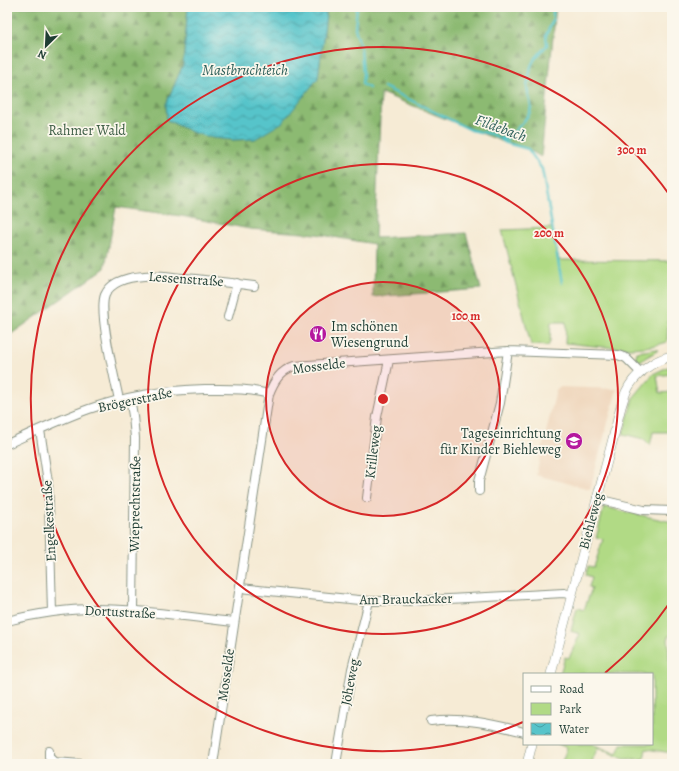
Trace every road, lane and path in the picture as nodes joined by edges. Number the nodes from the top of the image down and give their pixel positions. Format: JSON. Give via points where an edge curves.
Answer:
{"nodes":[{"id":1,"x":237,"y":283,"type":"junction"},
{"id":2,"x":254,"y":286,"type":"dead end"},
{"id":3,"x":228,"y":316,"type":"dead end"},
{"id":4,"x":508,"y":352,"type":"junction"},
{"id":5,"x":672,"y":356,"type":"edge"},
{"id":6,"x":388,"y":360,"type":"junction"},
{"id":7,"x":641,"y":373,"type":"junction"},
{"id":8,"x":269,"y":394,"type":"junction"},
{"id":9,"x":130,"y":398,"type":"junction"},
{"id":10,"x":119,"y":400,"type":"junction"},
{"id":11,"x":40,"y":430,"type":"junction"},
{"id":12,"x":7,"y":444,"type":"edge"},
{"id":13,"x":478,"y":491,"type":"dead end"},
{"id":14,"x":367,"y":498,"type":"dead end"},
{"id":15,"x":597,"y":499,"type":"junction"},
{"id":16,"x":672,"y":511,"type":"edge"},
{"id":17,"x":240,"y":588,"type":"junction"},
{"id":18,"x":572,"y":595,"type":"junction"},
{"id":19,"x":369,"y":601,"type":"junction"},
{"id":20,"x":133,"y":611,"type":"junction"},
{"id":21,"x":52,"y":612,"type":"junction"},
{"id":22,"x":7,"y":621,"type":"edge"},
{"id":23,"x":234,"y":622,"type":"junction"},
{"id":24,"x":551,"y":673,"type":"edge"},
{"id":25,"x":431,"y":721,"type":"dead end"},
{"id":26,"x":523,"y":732,"type":"edge"},
{"id":27,"x":532,"y":745,"type":"edge"},
{"id":28,"x":49,"y":751,"type":"dead end"},
{"id":29,"x":82,"y":764,"type":"edge"},
{"id":30,"x":213,"y":764,"type":"edge"},
{"id":31,"x":336,"y":764,"type":"edge"},
{"id":32,"x":527,"y":764,"type":"edge"}],
"edges":[{"from":1,"to":2,"type":"street","name":"Lessenstraße"},
{"from":1,"to":3,"type":"street","name":"Lessenstraße"},
{"from":1,"to":10,"type":"street","name":"Lessenstraße","via":[[146,275],[112,285],[103,303],[104,323]]},
{"from":4,"to":6,"type":"street","name":"Mosselde"},
{"from":4,"to":7,"type":"street","name":"Mosselde","via":[[618,354],[626,358]]},
{"from":4,"to":13,"type":"street","via":[[500,403]]},
{"from":5,"to":7,"type":"street"},
{"from":6,"to":8,"type":"street","name":"Mosselde","via":[[294,366],[279,376]]},
{"from":6,"to":14,"type":"street","name":"Krilleweg","via":[[377,417]]},
{"from":7,"to":15,"type":"street","name":"Biehleweg","via":[[626,392]]},
{"from":8,"to":9,"type":"street","name":"Brögerstraße","via":[[258,391],[210,389],[170,391]]},
{"from":8,"to":17,"type":"street","name":"Mosselde"},
{"from":9,"to":10,"type":"street","name":"Brögerstraße"},
{"from":9,"to":20,"type":"street","name":"Wieprechtstraße","via":[[135,438]]},
{"from":10,"to":11,"type":"street","name":"Brögerstraße","via":[[76,414]]},
{"from":11,"to":12,"type":"street","name":"Brögerstraße"},
{"from":11,"to":21,"type":"street","name":"Engelkestraße","via":[[48,490]]},
{"from":15,"to":16,"type":"street","via":[[644,510]]},
{"from":15,"to":18,"type":"street","name":"Biehleweg"},
{"from":17,"to":19,"type":"street","name":"Am Brauckacker"},
{"from":17,"to":23,"type":"street","name":"Mosselde"},
{"from":18,"to":19,"type":"street","name":"Am Brauckacker","via":[[564,593]]},
{"from":18,"to":24,"type":"street","name":"Biehleweg"},
{"from":19,"to":31,"type":"street","name":"Jöheweg","via":[[352,669]]},
{"from":20,"to":21,"type":"street","name":"Dortustraße","via":[[93,609]]},
{"from":20,"to":23,"type":"street","name":"Dortustraße"},
{"from":21,"to":22,"type":"street","name":"Dortustraße"},
{"from":23,"to":30,"type":"street","name":"Mosselde"},
{"from":25,"to":26,"type":"street","via":[[462,720]]},
{"from":27,"to":32,"type":"street"},
{"from":28,"to":29,"type":"street","via":[[49,758],[54,762]]}]}
